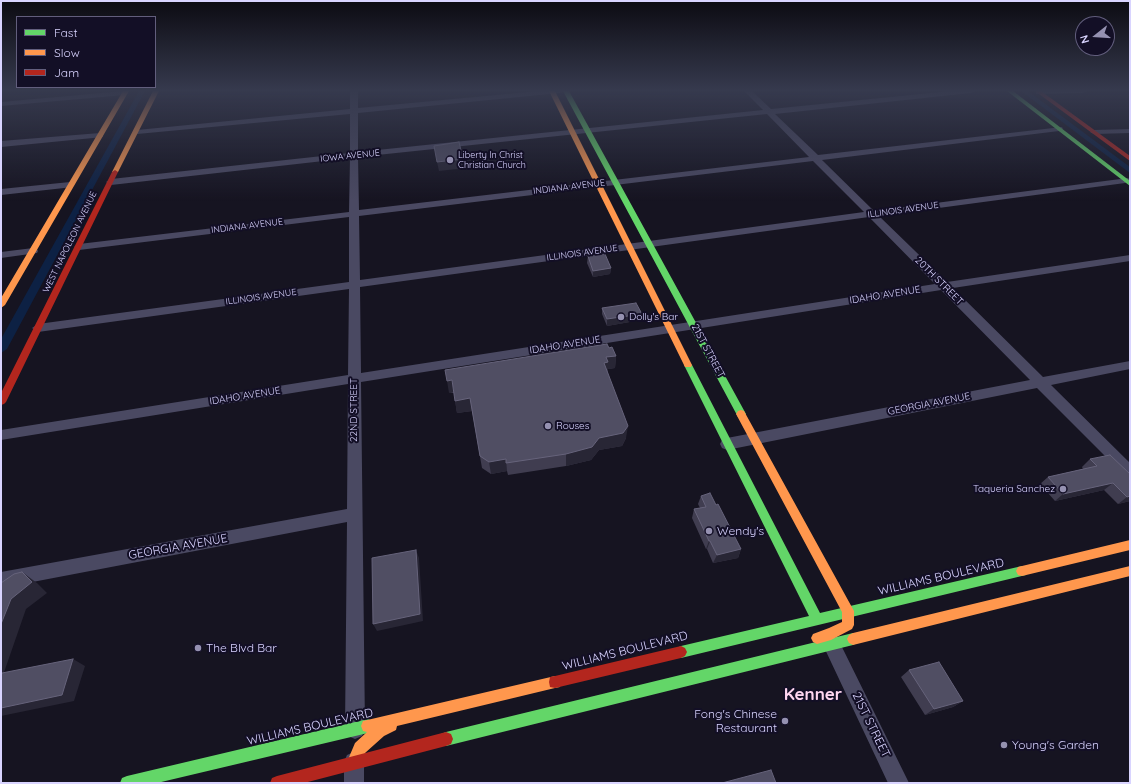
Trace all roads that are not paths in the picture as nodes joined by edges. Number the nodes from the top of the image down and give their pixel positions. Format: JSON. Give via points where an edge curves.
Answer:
{"nodes":[{"id":1,"x":104,"y":128,"type":"edge"},
{"id":2,"x":139,"y":128,"type":"edge"},
{"id":3,"x":181,"y":128,"type":"edge"},
{"id":4,"x":354,"y":128,"type":"edge"},
{"id":5,"x":570,"y":128,"type":"edge"},
{"id":6,"x":587,"y":128,"type":"edge"},
{"id":7,"x":621,"y":128,"type":"edge"},
{"id":8,"x":785,"y":128,"type":"edge"},
{"id":9,"x":1088,"y":128,"type":"edge"},
{"id":10,"x":1059,"y":129,"type":"joint"},
{"id":11,"x":589,"y":131,"type":"junction"},
{"id":12,"x":1130,"y":131,"type":"edge"},
{"id":13,"x":137,"y":132,"type":"junction"},
{"id":14,"x":1094,"y":132,"type":"junction"},
{"id":15,"x":572,"y":133,"type":"junction"},
{"id":16,"x":100,"y":135,"type":"junction"},
{"id":17,"x":1,"y":144,"type":"edge"},
{"id":18,"x":354,"y":155,"type":"junction"},
{"id":19,"x":815,"y":158,"type":"junction"},
{"id":20,"x":1130,"y":159,"type":"edge"},
{"id":21,"x":616,"y":181,"type":"junction"},
{"id":22,"x":111,"y":182,"type":"junction"},
{"id":23,"x":1128,"y":182,"type":"edge"},
{"id":24,"x":598,"y":183,"type":"junction"},
{"id":25,"x":70,"y":185,"type":"junction"},
{"id":26,"x":1,"y":192,"type":"edge"},
{"id":27,"x":354,"y":213,"type":"junction"},
{"id":28,"x":872,"y":214,"type":"junction"},
{"id":29,"x":650,"y":243,"type":"junction"},
{"id":30,"x":79,"y":247,"type":"junction"},
{"id":31,"x":629,"y":247,"type":"junction"},
{"id":32,"x":33,"y":251,"type":"junction"},
{"id":33,"x":1,"y":255,"type":"edge"},
{"id":34,"x":1130,"y":258,"type":"edge"},
{"id":35,"x":354,"y":284,"type":"junction"},
{"id":36,"x":944,"y":286,"type":"junction"},
{"id":37,"x":1,"y":305,"type":"edge"},
{"id":38,"x":694,"y":325,"type":"junction"},
{"id":39,"x":38,"y":328,"type":"junction"},
{"id":40,"x":670,"y":328,"type":"junction"},
{"id":41,"x":24,"y":357,"type":"junction"},
{"id":42,"x":7,"y":366,"type":"dead end"},
{"id":43,"x":1130,"y":366,"type":"edge"},
{"id":44,"x":354,"y":379,"type":"junction"},
{"id":45,"x":1039,"y":382,"type":"junction"},
{"id":46,"x":1,"y":402,"type":"edge"},
{"id":47,"x":1,"y":435,"type":"edge"},
{"id":48,"x":754,"y":438,"type":"junction"},
{"id":49,"x":728,"y":444,"type":"junction"},
{"id":50,"x":1130,"y":472,"type":"edge"},
{"id":51,"x":354,"y":514,"type":"junction"},
{"id":52,"x":1130,"y":545,"type":"edge"},
{"id":53,"x":1130,"y":571,"type":"edge"},
{"id":54,"x":1,"y":580,"type":"edge"},
{"id":55,"x":848,"y":611,"type":"junction"},
{"id":56,"x":817,"y":618,"type":"junction"},
{"id":57,"x":832,"y":645,"type":"junction"},
{"id":58,"x":780,"y":657,"type":"junction"},
{"id":59,"x":409,"y":716,"type":"junction"},
{"id":60,"x":355,"y":729,"type":"junction"},
{"id":61,"x":354,"y":762,"type":"junction"},
{"id":62,"x":127,"y":783,"type":"edge"},
{"id":63,"x":277,"y":783,"type":"edge"},
{"id":64,"x":354,"y":783,"type":"edge"},
{"id":65,"x":900,"y":783,"type":"edge"}],
"edges":[{"from":1,"to":16,"type":"main road"},
{"from":2,"to":13,"type":"main road","name":"WEST NAPOLEON AVENUE"},
{"from":3,"to":13,"type":"street"},
{"from":4,"to":18,"type":"street","name":"22ND STREET"},
{"from":5,"to":15,"type":"main road"},
{"from":6,"to":11,"type":"main road","name":"21ST STREET"},
{"from":7,"to":11,"type":"street","name":"IOWA AVENUE"},
{"from":8,"to":19,"type":"street","name":"20TH STREET"},
{"from":9,"to":14,"type":"main road"},
{"from":10,"to":19,"type":"street","name":"INDIANA AVENUE"},
{"from":10,"to":23,"type":"main road"},
{"from":11,"to":15,"type":"street","name":"IOWA AVENUE"},
{"from":11,"to":21,"type":"main road","name":"21ST STREET"},
{"from":12,"to":14,"type":"street"},
{"from":13,"to":22,"type":"main road","name":"WEST NAPOLEON AVENUE"},
{"from":14,"to":20,"type":"main road"},
{"from":15,"to":18,"type":"street","name":"IOWA AVENUE"},
{"from":15,"to":24,"type":"main road"},
{"from":16,"to":17,"type":"street"},
{"from":16,"to":25,"type":"main road"},
{"from":18,"to":22,"type":"street","name":"IOWA AVENUE"},
{"from":18,"to":27,"type":"street","name":"22ND STREET"},
{"from":19,"to":21,"type":"street","name":"INDIANA AVENUE"},
{"from":19,"to":28,"type":"street","name":"20TH STREET"},
{"from":21,"to":24,"type":"street","name":"INDIANA AVENUE"},
{"from":21,"to":29,"type":"main road","name":"21ST STREET"},
{"from":22,"to":30,"type":"main road","name":"WEST NAPOLEON AVENUE"},
{"from":23,"to":28,"type":"street","name":"ILLINOIS AVENUE"},
{"from":24,"to":27,"type":"street","name":"INDIANA AVENUE"},
{"from":24,"to":31,"type":"main road"},
{"from":25,"to":26,"type":"street"},
{"from":25,"to":32,"type":"main road"},
{"from":27,"to":30,"type":"street","name":"INDIANA AVENUE"},
{"from":27,"to":35,"type":"street","name":"22ND STREET"},
{"from":28,"to":29,"type":"street","name":"ILLINOIS AVENUE"},
{"from":28,"to":36,"type":"street","name":"20TH STREET"},
{"from":29,"to":31,"type":"street","name":"ILLINOIS AVENUE"},
{"from":29,"to":38,"type":"main road","name":"21ST STREET"},
{"from":30,"to":39,"type":"main road","name":"WEST NAPOLEON AVENUE"},
{"from":31,"to":35,"type":"street","name":"ILLINOIS AVENUE"},
{"from":31,"to":40,"type":"main road"},
{"from":32,"to":33,"type":"street"},
{"from":32,"to":37,"type":"main road"},
{"from":34,"to":36,"type":"street","name":"IDAHO AVENUE"},
{"from":35,"to":39,"type":"street","name":"ILLINOIS AVENUE"},
{"from":35,"to":44,"type":"street","name":"22ND STREET"},
{"from":36,"to":38,"type":"street","name":"IDAHO AVENUE"},
{"from":36,"to":45,"type":"street","name":"20TH STREET"},
{"from":38,"to":40,"type":"street","name":"IDAHO AVENUE"},
{"from":38,"to":48,"type":"main road","name":"21ST STREET"},
{"from":39,"to":41,"type":"main road","name":"WEST NAPOLEON AVENUE"},
{"from":40,"to":44,"type":"street","name":"IDAHO AVENUE"},
{"from":40,"to":49,"type":"main road"},
{"from":41,"to":42,"type":"main road"},
{"from":41,"to":46,"type":"main road","name":"WEST NAPOLEON AVENUE"},
{"from":43,"to":45,"type":"street","name":"GEORGIA AVENUE"},
{"from":44,"to":47,"type":"street","name":"IDAHO AVENUE"},
{"from":44,"to":51,"type":"street","name":"22ND STREET"},
{"from":45,"to":48,"type":"street","name":"GEORGIA AVENUE"},
{"from":45,"to":50,"type":"street","name":"20TH STREET"},
{"from":48,"to":49,"type":"street","name":"GEORGIA AVENUE"},
{"from":48,"to":55,"type":"main road","name":"21ST STREET"},
{"from":49,"to":56,"type":"main road"},
{"from":51,"to":54,"type":"street","name":"GEORGIA AVENUE"},
{"from":51,"to":60,"type":"street","name":"22ND STREET"},
{"from":52,"to":55,"type":"main road","name":"WILLIAMS BOULEVARD"},
{"from":53,"to":57,"type":"main road"},
{"from":55,"to":56,"type":"main road","name":"WILLIAMS BOULEVARD"},
{"from":55,"to":58,"type":"main road","via":[[848,625],[831,634],[794,644]]},
{"from":56,"to":59,"type":"main road","name":"WILLIAMS BOULEVARD"},
{"from":57,"to":58,"type":"main road"},
{"from":57,"to":65,"type":"street","name":"21ST STREET"},
{"from":58,"to":61,"type":"main road"},
{"from":59,"to":60,"type":"main road","name":"WILLIAMS BOULEVARD"},
{"from":59,"to":61,"type":"main road","via":[[379,731],[360,748]]},
{"from":60,"to":62,"type":"main road","name":"WILLIAMS BOULEVARD"},
{"from":61,"to":63,"type":"main road"},
{"from":61,"to":64,"type":"street"}]}
